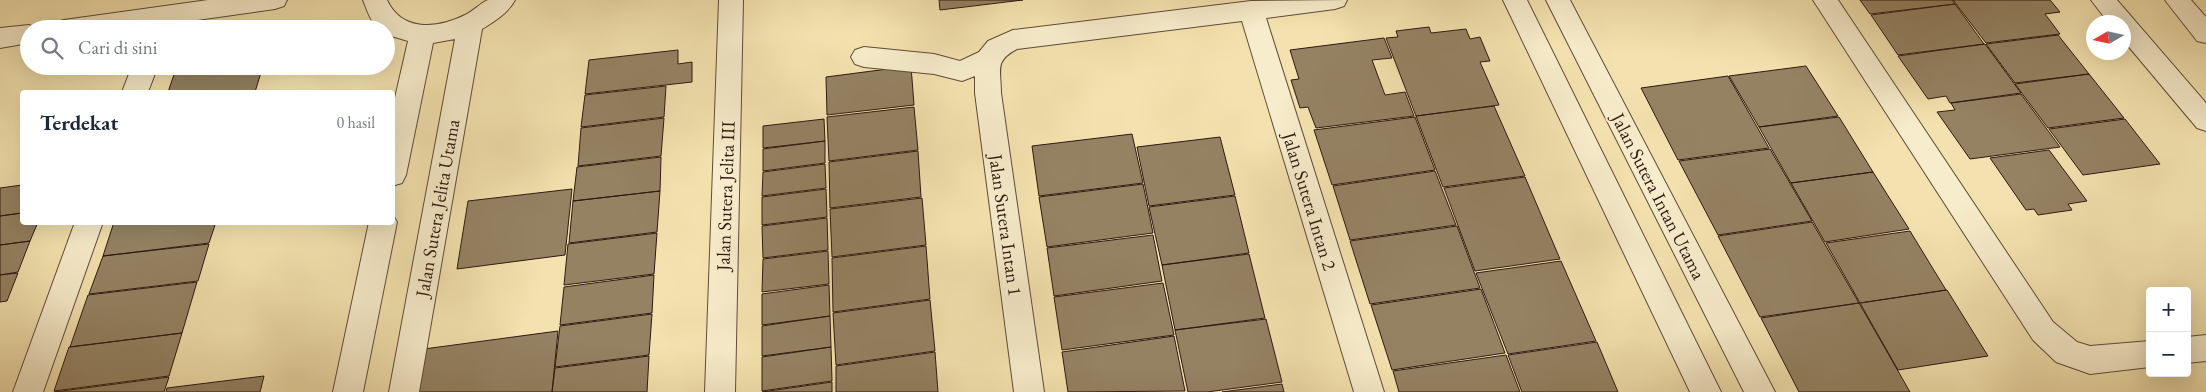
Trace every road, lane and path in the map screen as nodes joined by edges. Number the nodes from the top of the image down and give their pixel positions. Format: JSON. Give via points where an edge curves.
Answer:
{"nodes":[{"id":1,"x":275,"y":0,"type":"edge"},
{"id":2,"x":375,"y":0,"type":"edge"},
{"id":3,"x":503,"y":0,"type":"edge"},
{"id":4,"x":731,"y":0,"type":"edge"},
{"id":5,"x":1335,"y":0,"type":"edge"},
{"id":6,"x":1515,"y":0,"type":"edge"},
{"id":7,"x":1558,"y":0,"type":"edge"},
{"id":8,"x":1825,"y":0,"type":"edge"},
{"id":9,"x":2103,"y":0,"type":"edge"},
{"id":10,"x":2177,"y":0,"type":"edge"},
{"id":11,"x":1251,"y":10,"type":"junction"},
{"id":12,"x":164,"y":14,"type":"edge"},
{"id":13,"x":2116,"y":15,"type":"edge"},
{"id":14,"x":124,"y":20,"type":"edge"},
{"id":15,"x":384,"y":20,"type":"edge"},
{"id":16,"x":470,"y":25,"type":"junction"},
{"id":17,"x":395,"y":27,"type":"edge"},
{"id":18,"x":2131,"y":33,"type":"edge"},
{"id":19,"x":422,"y":34,"type":"junction"},
{"id":20,"x":2206,"y":34,"type":"edge"},
{"id":21,"x":20,"y":35,"type":"edge"},
{"id":22,"x":0,"y":38,"type":"edge"},
{"id":23,"x":864,"y":57,"type":"dead end"},
{"id":24,"x":988,"y":58,"type":"junction"},
{"id":25,"x":142,"y":75,"type":"edge"},
{"id":26,"x":136,"y":90,"type":"edge"},
{"id":27,"x":2206,"y":121,"type":"edge"},
{"id":28,"x":395,"y":161,"type":"edge"},
{"id":29,"x":88,"y":225,"type":"edge"},
{"id":30,"x":382,"y":225,"type":"edge"},
{"id":31,"x":2206,"y":348,"type":"edge"},
{"id":32,"x":2191,"y":350,"type":"edge"},
{"id":33,"x":2146,"y":354,"type":"edge"},
{"id":34,"x":28,"y":392,"type":"edge"},
{"id":35,"x":348,"y":392,"type":"edge"},
{"id":36,"x":404,"y":392,"type":"edge"},
{"id":37,"x":720,"y":392,"type":"edge"},
{"id":38,"x":1029,"y":392,"type":"edge"},
{"id":39,"x":1370,"y":392,"type":"edge"},
{"id":40,"x":1706,"y":392,"type":"edge"},
{"id":41,"x":1760,"y":392,"type":"edge"}],
"edges":[{"from":1,"to":12,"type":"street"},
{"from":2,"to":15,"type":"street"},
{"from":3,"to":16,"type":"street","via":[[495,10]]},
{"from":4,"to":37,"type":"street","name":"Jalan Sutera Jelita III"},
{"from":5,"to":11,"type":"street"},
{"from":6,"to":40,"type":"street"},
{"from":7,"to":41,"type":"street","name":"Jalan Sutera Intan Utama"},
{"from":8,"to":33,"type":"street","via":[[2043,331],[2067,352],[2090,360]]},
{"from":9,"to":13,"type":"street"},
{"from":10,"to":20,"type":"street"},
{"from":11,"to":24,"type":"street","via":[[1013,40],[996,48]]},
{"from":11,"to":39,"type":"street","name":"Jalan Sutera Intan 2"},
{"from":12,"to":14,"type":"street"},
{"from":16,"to":19,"type":"street"},
{"from":16,"to":36,"type":"street","name":"Jalan Sutera Jelita Utama"},
{"from":17,"to":19,"type":"street"},
{"from":18,"to":27,"type":"street"},
{"from":19,"to":28,"type":"street"},
{"from":21,"to":22,"type":"street"},
{"from":23,"to":24,"type":"street","via":[[893,58],[962,71]]},
{"from":24,"to":38,"type":"street","name":"Jalan Sutera Intan 1","via":[[988,93]]},
{"from":25,"to":26,"type":"street"},
{"from":29,"to":34,"type":"street"},
{"from":30,"to":35,"type":"street"},
{"from":31,"to":32,"type":"street"}]}
